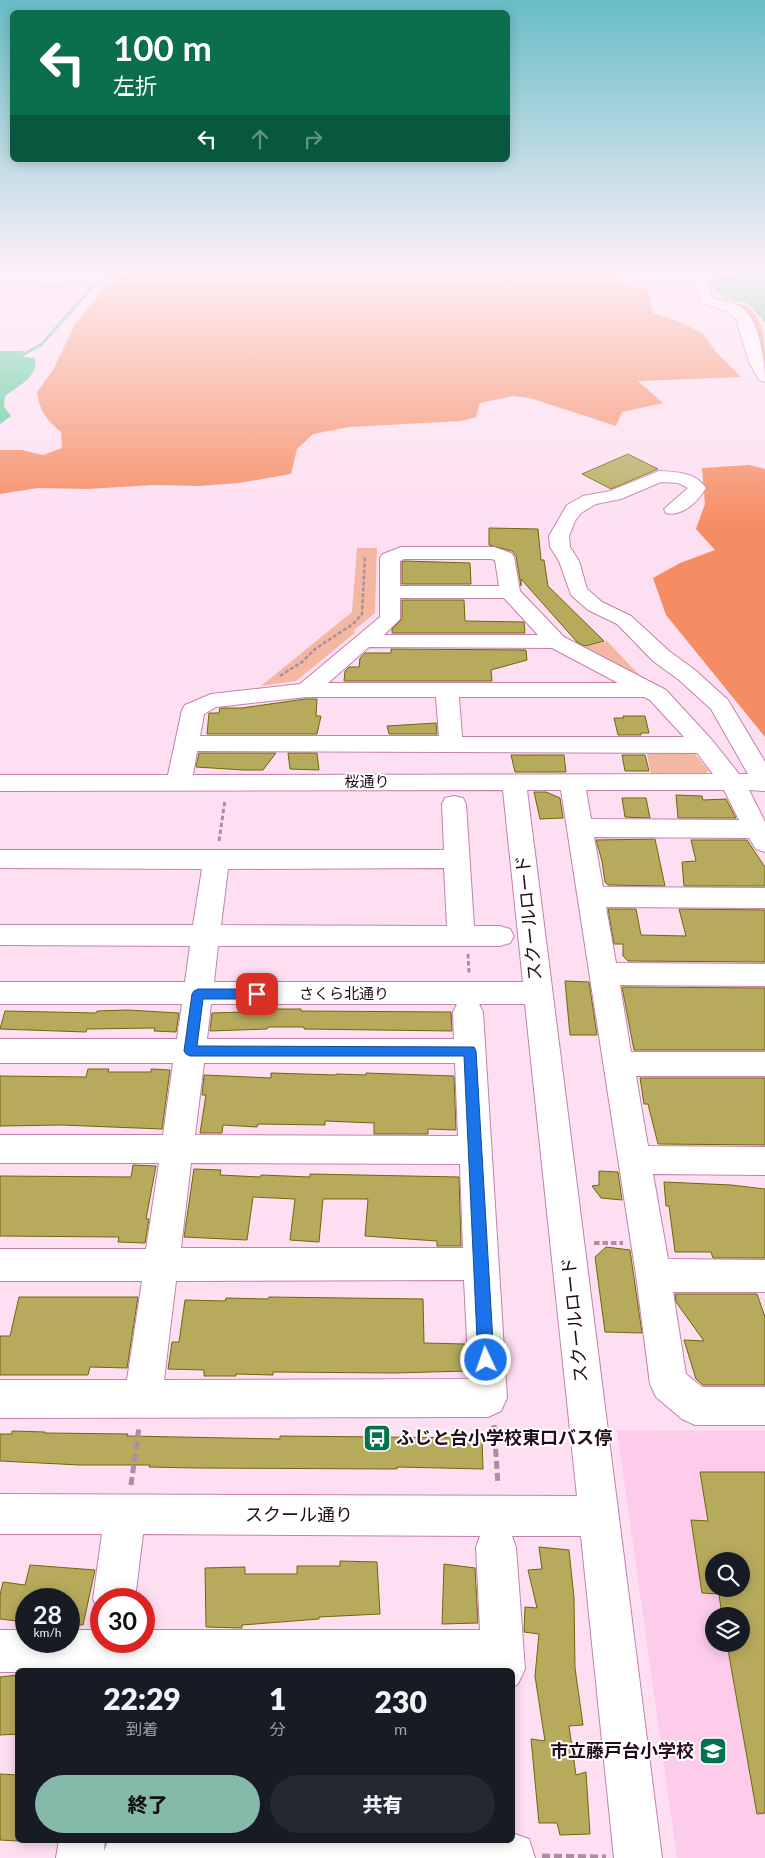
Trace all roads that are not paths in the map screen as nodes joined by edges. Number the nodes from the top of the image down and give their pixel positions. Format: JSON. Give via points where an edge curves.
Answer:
{"nodes":[{"id":1,"x":755,"y":356,"type":"edge"},
{"id":2,"x":765,"y":377,"type":"edge"},
{"id":3,"x":673,"y":509,"type":"dead end"},
{"id":4,"x":390,"y":592,"type":"junction"},
{"id":5,"x":510,"y":592,"type":"junction"},
{"id":6,"x":363,"y":641,"type":"junction"},
{"id":7,"x":556,"y":642,"type":"junction"},
{"id":8,"x":306,"y":690,"type":"junction"},
{"id":9,"x":649,"y":690,"type":"junction"},
{"id":10,"x":448,"y":691,"type":"junction"},
{"id":11,"x":186,"y":743,"type":"junction"},
{"id":12,"x":450,"y":744,"type":"junction"},
{"id":13,"x":704,"y":745,"type":"junction"},
{"id":14,"x":514,"y":782,"type":"junction"},
{"id":15,"x":572,"y":782,"type":"junction"},
{"id":16,"x":0,"y":783,"type":"edge"},
{"id":17,"x":179,"y":783,"type":"junction"},
{"id":18,"x":733,"y":783,"type":"junction"},
{"id":19,"x":765,"y":783,"type":"edge"},
{"id":20,"x":454,"y":804,"type":"dead end"},
{"id":21,"x":580,"y":828,"type":"junction"},
{"id":22,"x":760,"y":836,"type":"edge"},
{"id":23,"x":218,"y":848,"type":"junction"},
{"id":24,"x":0,"y":859,"type":"edge"},
{"id":25,"x":456,"y":859,"type":"junction"},
{"id":26,"x":590,"y":897,"type":"junction"},
{"id":27,"x":765,"y":898,"type":"edge"},
{"id":28,"x":206,"y":935,"type":"junction"},
{"id":29,"x":0,"y":936,"type":"edge"},
{"id":30,"x":500,"y":936,"type":"dead end"},
{"id":31,"x":464,"y":941,"type":"junction"},
{"id":32,"x":603,"y":974,"type":"junction"},
{"id":33,"x":765,"y":975,"type":"edge"},
{"id":34,"x":0,"y":993,"type":"edge"},
{"id":35,"x":538,"y":993,"type":"junction"},
{"id":36,"x":198,"y":994,"type":"junction"},
{"id":37,"x":469,"y":996,"type":"road end"},
{"id":38,"x":0,"y":1051,"type":"edge"},
{"id":39,"x":190,"y":1051,"type":"junction"},
{"id":40,"x":470,"y":1051,"type":"junction"},
{"id":41,"x":618,"y":1064,"type":"junction"},
{"id":42,"x":765,"y":1064,"type":"edge"},
{"id":43,"x":0,"y":1149,"type":"edge"},
{"id":44,"x":177,"y":1150,"type":"junction"},
{"id":45,"x":475,"y":1150,"type":"junction"},
{"id":46,"x":634,"y":1160,"type":"junction"},
{"id":47,"x":765,"y":1161,"type":"edge"},
{"id":48,"x":651,"y":1259,"type":"junction"},
{"id":49,"x":161,"y":1264,"type":"junction"},
{"id":50,"x":481,"y":1264,"type":"junction"},
{"id":51,"x":0,"y":1265,"type":"edge"},
{"id":52,"x":765,"y":1276,"type":"edge"},
{"id":53,"x":0,"y":1399,"type":"edge"},
{"id":54,"x":143,"y":1399,"type":"junction"},
{"id":55,"x":765,"y":1406,"type":"edge"},
{"id":56,"x":128,"y":1500,"type":"junction"},
{"id":57,"x":0,"y":1514,"type":"edge"},
{"id":58,"x":598,"y":1516,"type":"junction"},
{"id":59,"x":496,"y":1547,"type":"dead end"},
{"id":60,"x":116,"y":1588,"type":"edge"},
{"id":61,"x":0,"y":1651,"type":"edge"},
{"id":62,"x":107,"y":1654,"type":"edge"},
{"id":63,"x":503,"y":1661,"type":"edge"},
{"id":64,"x":82,"y":1843,"type":"edge"},
{"id":65,"x":512,"y":1851,"type":"edge"},
{"id":66,"x":80,"y":1858,"type":"edge"},
{"id":67,"x":125,"y":1858,"type":"edge"},
{"id":68,"x":638,"y":1858,"type":"edge"}],
"edges":[{"from":1,"to":2,"type":"street"},
{"from":3,"to":19,"type":"street","via":[[681,506],[697,488],[682,478],[659,476],[615,495],[590,500],[574,509],[559,536],[560,547],[569,561],[578,591],[595,606],[624,620],[720,705]]},
{"from":4,"to":5,"type":"street"},
{"from":4,"to":5,"type":"street","via":[[390,558],[401,552],[494,553],[504,557]]},
{"from":4,"to":6,"type":"street","via":[[390,619]]},
{"from":5,"to":7,"type":"street"},
{"from":6,"to":7,"type":"street"},
{"from":6,"to":8,"type":"street"},
{"from":7,"to":9,"type":"street"},
{"from":8,"to":10,"type":"street"},
{"from":8,"to":11,"type":"street","via":[[211,701],[193,710]]},
{"from":9,"to":10,"type":"street"},
{"from":9,"to":13,"type":"street","via":[[658,695]]},
{"from":10,"to":12,"type":"street"},
{"from":11,"to":12,"type":"street"},
{"from":11,"to":17,"type":"street"},
{"from":12,"to":13,"type":"street"},
{"from":13,"to":18,"type":"street"},
{"from":14,"to":15,"type":"street","name":"桜通り"},
{"from":14,"to":17,"type":"street","name":"桜通り"},
{"from":14,"to":35,"type":"street","name":"スクールロード"},
{"from":15,"to":18,"type":"street","name":"桜通り"},
{"from":15,"to":21,"type":"street"},
{"from":16,"to":17,"type":"street","name":"桜通り"},
{"from":18,"to":19,"type":"street","name":"桜通り"},
{"from":18,"to":22,"type":"street"},
{"from":20,"to":25,"type":"street"},
{"from":21,"to":22,"type":"street"},
{"from":21,"to":26,"type":"street"},
{"from":23,"to":24,"type":"street"},
{"from":23,"to":25,"type":"street"},
{"from":23,"to":28,"type":"street"},
{"from":25,"to":31,"type":"street"},
{"from":26,"to":27,"type":"street"},
{"from":26,"to":32,"type":"street"},
{"from":28,"to":29,"type":"street"},
{"from":28,"to":31,"type":"street"},
{"from":28,"to":36,"type":"street"},
{"from":30,"to":31,"type":"street"},
{"from":32,"to":33,"type":"street"},
{"from":32,"to":41,"type":"street"},
{"from":34,"to":36,"type":"street","name":"さくら北通り"},
{"from":35,"to":36,"type":"street","name":"さくら北通り"},
{"from":35,"to":58,"type":"street","name":"スクールロード"},
{"from":36,"to":39,"type":"street"},
{"from":37,"to":40,"type":"street"},
{"from":38,"to":39,"type":"street"},
{"from":39,"to":40,"type":"street"},
{"from":39,"to":44,"type":"street"},
{"from":40,"to":45,"type":"street"},
{"from":41,"to":42,"type":"street"},
{"from":41,"to":46,"type":"street"},
{"from":43,"to":44,"type":"street"},
{"from":44,"to":45,"type":"street"},
{"from":44,"to":49,"type":"street"},
{"from":45,"to":50,"type":"street"},
{"from":46,"to":47,"type":"street"},
{"from":46,"to":48,"type":"street"},
{"from":48,"to":52,"type":"street"},
{"from":48,"to":55,"type":"street","via":[[669,1384],[695,1406]]},
{"from":49,"to":50,"type":"street"},
{"from":49,"to":51,"type":"street"},
{"from":49,"to":54,"type":"street"},
{"from":50,"to":54,"type":"street","via":[[488,1398]]},
{"from":53,"to":54,"type":"street"},
{"from":56,"to":57,"type":"street","name":"スクール通り"},
{"from":56,"to":58,"type":"street","name":"スクール通り"},
{"from":56,"to":60,"type":"street"},
{"from":58,"to":68,"type":"street","name":"スクールロード"},
{"from":59,"to":63,"type":"street"},
{"from":61,"to":62,"type":"street"},
{"from":62,"to":63,"type":"street"},
{"from":64,"to":66,"type":"street"},
{"from":65,"to":67,"type":"street"}]}
